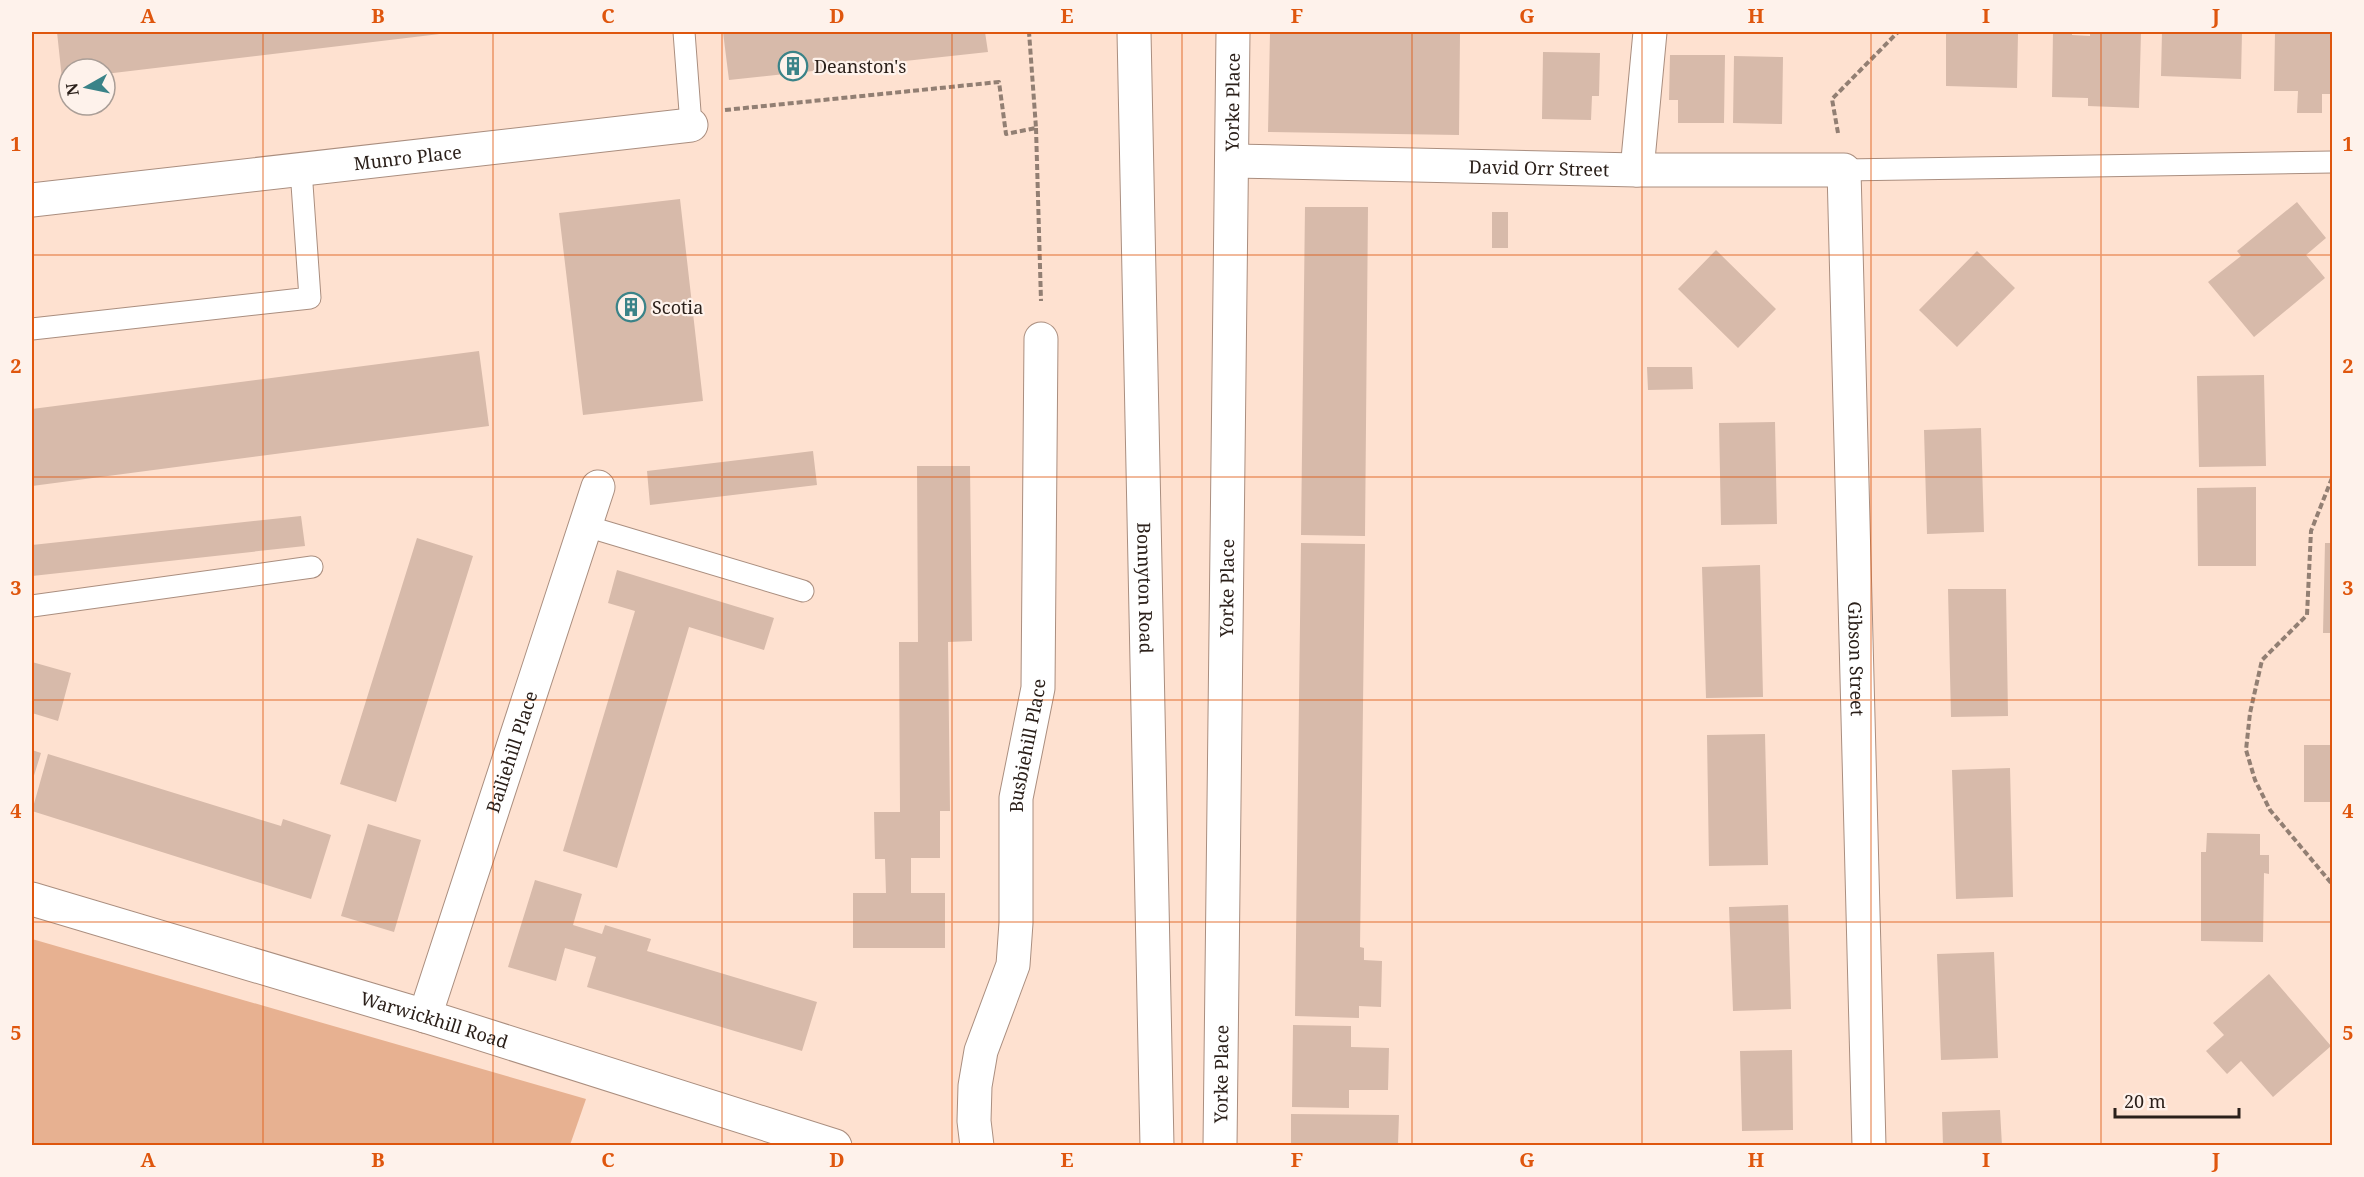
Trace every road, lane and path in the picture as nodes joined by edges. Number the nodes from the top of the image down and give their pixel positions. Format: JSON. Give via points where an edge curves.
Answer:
{"nodes":[{"id":1,"x":684,"y":32,"type":"edge"},
{"id":2,"x":1029,"y":32,"type":"edge"},
{"id":3,"x":1134,"y":32,"type":"edge"},
{"id":4,"x":1233,"y":32,"type":"edge"},
{"id":5,"x":1650,"y":32,"type":"edge"},
{"id":6,"x":1898,"y":32,"type":"edge"},
{"id":7,"x":691,"y":125,"type":"junction"},
{"id":8,"x":1036,"y":128,"type":"junction"},
{"id":9,"x":1233,"y":161,"type":"junction"},
{"id":10,"x":2332,"y":162,"type":"edge"},
{"id":11,"x":301,"y":170,"type":"junction"},
{"id":12,"x":1637,"y":170,"type":"junction"},
{"id":13,"x":1844,"y":170,"type":"junction"},
{"id":14,"x":32,"y":200,"type":"edge"},
{"id":15,"x":32,"y":328,"type":"edge"},
{"id":16,"x":1041,"y":339,"type":"joint"},
{"id":17,"x":2332,"y":478,"type":"edge"},
{"id":18,"x":598,"y":487,"type":"dead end"},
{"id":19,"x":586,"y":526,"type":"junction"},
{"id":20,"x":312,"y":567,"type":"dead end"},
{"id":21,"x":803,"y":591,"type":"dead end"},
{"id":22,"x":32,"y":606,"type":"edge"},
{"id":23,"x":2332,"y":884,"type":"edge"},
{"id":24,"x":32,"y":899,"type":"edge"},
{"id":25,"x":425,"y":1016,"type":"junction"},
{"id":26,"x":835,"y":1146,"type":"edge"},
{"id":27,"x":977,"y":1146,"type":"edge"},
{"id":28,"x":1157,"y":1146,"type":"edge"},
{"id":29,"x":1220,"y":1146,"type":"edge"},
{"id":30,"x":1869,"y":1146,"type":"edge"}],
"edges":[{"from":1,"to":7,"type":"lane"},
{"from":2,"to":8,"type":"path"},
{"from":3,"to":28,"type":"street","name":"Bonnyton Road"},
{"from":4,"to":9,"type":"street","name":"Yorke Place"},
{"from":5,"to":12,"type":"street"},
{"from":6,"to":13,"type":"path","via":[[1832,99]]},
{"from":7,"to":8,"type":"path","via":[[702,112],[999,82],[1006,134]]},
{"from":7,"to":11,"type":"street","name":"Munro Place"},
{"from":8,"to":16,"type":"path"},
{"from":9,"to":12,"type":"street","name":"David Orr Street"},
{"from":9,"to":29,"type":"street","name":"Yorke Place"},
{"from":10,"to":13,"type":"lane"},
{"from":11,"to":14,"type":"street","name":"Munro Place"},
{"from":11,"to":15,"type":"lane","via":[[310,298]]},
{"from":12,"to":13,"type":"street","name":"David Orr Street"},
{"from":13,"to":30,"type":"street","name":"Gibson Street"},
{"from":16,"to":27,"type":"street","name":"Busbiehill Place","via":[[1038,688],[1016,798],[1013,965],[981,1051],[974,1109]]},
{"from":17,"to":23,"type":"path","via":[[2311,531],[2307,615],[2262,660],[2246,750],[2270,810]]},
{"from":18,"to":19,"type":"street","name":"Bailiehill Place"},
{"from":19,"to":21,"type":"lane"},
{"from":19,"to":25,"type":"street","name":"Bailiehill Place"},
{"from":20,"to":22,"type":"lane"},
{"from":24,"to":25,"type":"street","name":"Warwickhill Road"},
{"from":25,"to":26,"type":"street","name":"Warwickhill Road"}]}
